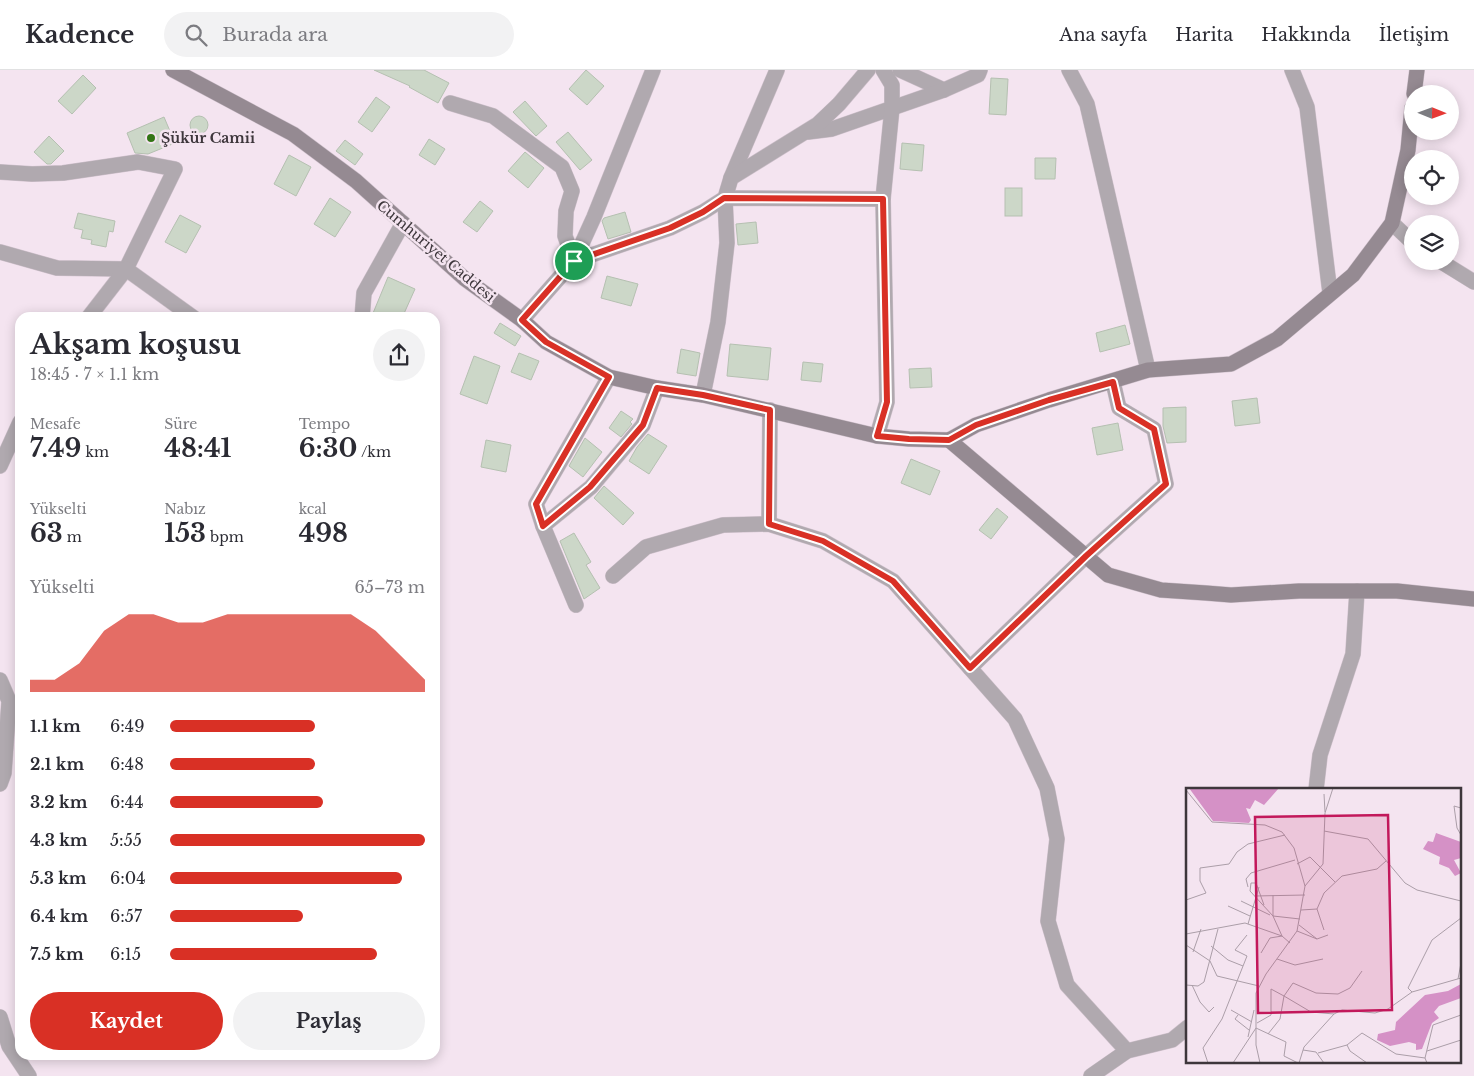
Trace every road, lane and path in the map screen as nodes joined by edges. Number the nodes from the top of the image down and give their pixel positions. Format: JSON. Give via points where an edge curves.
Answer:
{"nodes":[{"id":1,"x":172,"y":70,"type":"edge"},
{"id":2,"x":653,"y":70,"type":"edge"},
{"id":3,"x":776,"y":70,"type":"edge"},
{"id":4,"x":868,"y":70,"type":"edge"},
{"id":5,"x":883,"y":70,"type":"edge"},
{"id":6,"x":900,"y":70,"type":"edge"},
{"id":7,"x":980,"y":70,"type":"edge"},
{"id":8,"x":1069,"y":70,"type":"edge"},
{"id":9,"x":1292,"y":70,"type":"edge"},
{"id":10,"x":1417,"y":70,"type":"edge"},
{"id":11,"x":198,"y":76,"type":"edge"},
{"id":12,"x":1415,"y":85,"type":"edge"},
{"id":13,"x":944,"y":90,"type":"junction"},
{"id":14,"x":450,"y":103,"type":"dead end"},
{"id":15,"x":892,"y":108,"type":"junction"},
{"id":16,"x":807,"y":132,"type":"junction"},
{"id":17,"x":1409,"y":140,"type":"edge"},
{"id":18,"x":0,"y":172,"type":"edge"},
{"id":19,"x":731,"y":178,"type":"junction"},
{"id":20,"x":724,"y":198,"type":"junction"},
{"id":21,"x":883,"y":199,"type":"junction"},
{"id":22,"x":403,"y":223,"type":"junction"},
{"id":23,"x":1392,"y":223,"type":"junction"},
{"id":24,"x":1404,"y":234,"type":"edge"},
{"id":25,"x":0,"y":252,"type":"edge"},
{"id":26,"x":574,"y":261,"type":"junction"},
{"id":27,"x":126,"y":268,"type":"junction"},
{"id":28,"x":1455,"y":270,"type":"edge"},
{"id":29,"x":1474,"y":282,"type":"edge"},
{"id":30,"x":1330,"y":293,"type":"junction"},
{"id":31,"x":93,"y":312,"type":"edge"},
{"id":32,"x":186,"y":312,"type":"edge"},
{"id":33,"x":362,"y":312,"type":"edge"},
{"id":34,"x":522,"y":320,"type":"junction"},
{"id":35,"x":1148,"y":370,"type":"junction"},
{"id":36,"x":609,"y":377,"type":"junction"},
{"id":37,"x":1113,"y":382,"type":"junction"},
{"id":38,"x":657,"y":388,"type":"junction"},
{"id":39,"x":703,"y":395,"type":"junction"},
{"id":40,"x":770,"y":410,"type":"junction"},
{"id":41,"x":15,"y":433,"type":"edge"},
{"id":42,"x":877,"y":436,"type":"junction"},
{"id":43,"x":949,"y":440,"type":"junction"},
{"id":44,"x":0,"y":466,"type":"edge"},
{"id":45,"x":769,"y":524,"type":"junction"},
{"id":46,"x":543,"y":526,"type":"junction"},
{"id":47,"x":1086,"y":556,"type":"junction"},
{"id":48,"x":613,"y":576,"type":"dead end"},
{"id":49,"x":1358,"y":591,"type":"junction"},
{"id":50,"x":1474,"y":599,"type":"edge"},
{"id":51,"x":576,"y":605,"type":"dead end"},
{"id":52,"x":970,"y":668,"type":"junction"},
{"id":53,"x":0,"y":680,"type":"edge"},
{"id":54,"x":0,"y":784,"type":"edge"},
{"id":55,"x":1316,"y":788,"type":"edge"},
{"id":56,"x":0,"y":1017,"type":"edge"},
{"id":57,"x":1186,"y":1029,"type":"edge"},
{"id":58,"x":1127,"y":1051,"type":"junction"},
{"id":59,"x":15,"y":1055,"type":"edge"},
{"id":60,"x":18,"y":1060,"type":"edge"},
{"id":61,"x":29,"y":1076,"type":"edge"},
{"id":62,"x":1091,"y":1076,"type":"edge"}],
"edges":[{"from":1,"to":11,"type":"street","name":"Cumhuriyet Caddesi"},
{"from":2,"to":26,"type":"street"},
{"from":3,"to":19,"type":"street"},
{"from":4,"to":16,"type":"street","via":[[839,104]]},
{"from":5,"to":15,"type":"street","via":[[892,85]]},
{"from":6,"to":13,"type":"street"},
{"from":7,"to":13,"type":"street","via":[[978,75]]},
{"from":8,"to":35,"type":"street","via":[[1087,104]]},
{"from":9,"to":30,"type":"street","via":[[1307,107]]},
{"from":10,"to":12,"type":"street"},
{"from":11,"to":22,"type":"street","name":"Cumhuriyet Caddesi","via":[[294,134],[356,181]]},
{"from":13,"to":15,"type":"street"},
{"from":14,"to":26,"type":"street","via":[[493,116],[562,167],[572,191],[566,211],[565,236]]},
{"from":15,"to":16,"type":"street","via":[[832,129]]},
{"from":15,"to":21,"type":"street"},
{"from":16,"to":19,"type":"street"},
{"from":17,"to":23,"type":"street"},
{"from":18,"to":27,"type":"street","via":[[63,173],[138,162],[175,169]]},
{"from":19,"to":20,"type":"street"},
{"from":20,"to":21,"type":"street"},
{"from":20,"to":26,"type":"street","via":[[670,228]]},
{"from":20,"to":39,"type":"street","via":[[727,243],[718,322]]},
{"from":21,"to":42,"type":"street","via":[[887,402]]},
{"from":22,"to":33,"type":"street","via":[[364,293]]},
{"from":22,"to":34,"type":"street","name":"Cumhuriyet Caddesi","via":[[465,279]]},
{"from":23,"to":24,"type":"street"},
{"from":23,"to":30,"type":"street","via":[[1353,275]]},
{"from":25,"to":27,"type":"street","via":[[57,268]]},
{"from":26,"to":34,"type":"street"},
{"from":27,"to":31,"type":"street"},
{"from":27,"to":32,"type":"street"},
{"from":28,"to":29,"type":"street"},
{"from":30,"to":35,"type":"street","via":[[1277,338],[1231,364]]},
{"from":34,"to":36,"type":"street","name":"Cumhuriyet Caddesi","via":[[546,342]]},
{"from":35,"to":37,"type":"street"},
{"from":36,"to":38,"type":"street","name":"Cumhuriyet Caddesi"},
{"from":36,"to":46,"type":"street","via":[[536,504]]},
{"from":37,"to":43,"type":"street","via":[[976,425]]},
{"from":37,"to":47,"type":"street","via":[[1119,408],[1154,429],[1166,484]]},
{"from":38,"to":39,"type":"street","name":"Cumhuriyet Caddesi"},
{"from":38,"to":46,"type":"street","via":[[643,425],[590,487]]},
{"from":39,"to":40,"type":"street","name":"Cumhuriyet Caddesi"},
{"from":40,"to":42,"type":"street","name":"Cumhuriyet Caddesi"},
{"from":40,"to":45,"type":"street"},
{"from":41,"to":44,"type":"street"},
{"from":42,"to":43,"type":"street","name":"Cumhuriyet Caddesi"},
{"from":43,"to":47,"type":"street"},
{"from":45,"to":48,"type":"street","via":[[723,525],[646,547]]},
{"from":45,"to":52,"type":"street","via":[[823,541],[893,581]]},
{"from":46,"to":51,"type":"street"},
{"from":47,"to":49,"type":"street","via":[[1108,575],[1161,590],[1231,595]]},
{"from":47,"to":52,"type":"street"},
{"from":49,"to":50,"type":"street","via":[[1396,591]]},
{"from":49,"to":55,"type":"street","via":[[1353,654],[1320,755]]},
{"from":52,"to":58,"type":"street","via":[[1015,719],[1047,788],[1057,839],[1048,921],[1067,985]]},
{"from":53,"to":54,"type":"street","via":[[9,701],[4,773]]},
{"from":56,"to":59,"type":"street"},
{"from":57,"to":58,"type":"street","via":[[1172,1040]]},
{"from":58,"to":62,"type":"street"},
{"from":60,"to":61,"type":"street"}]}
